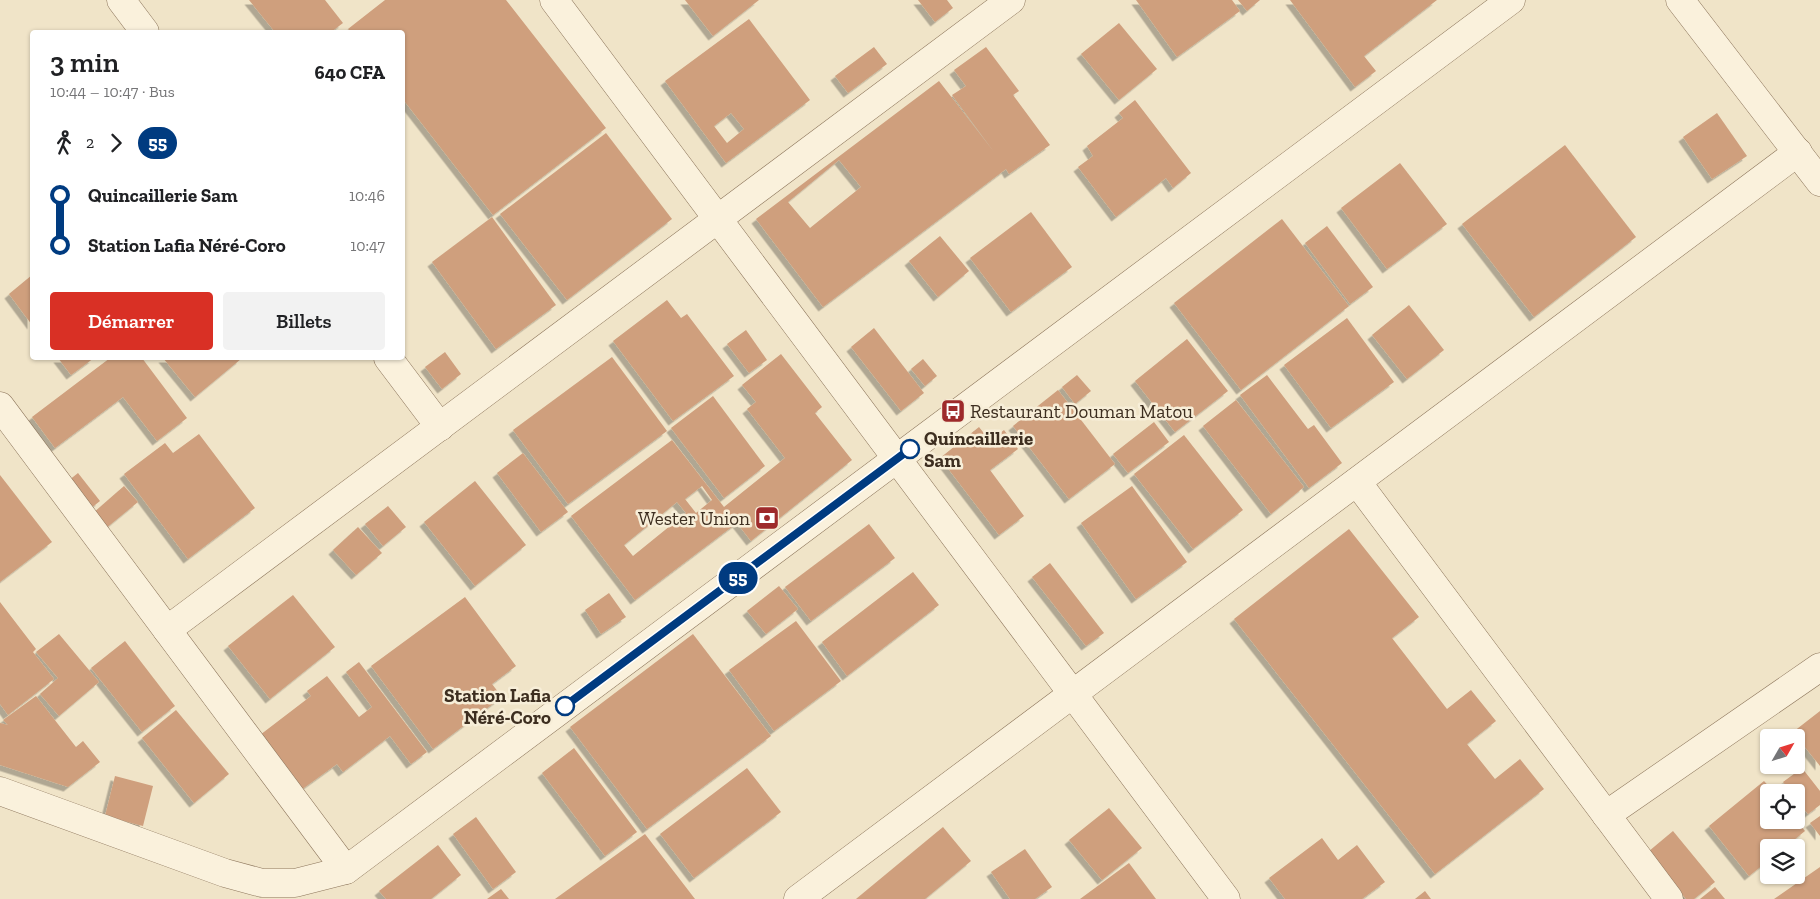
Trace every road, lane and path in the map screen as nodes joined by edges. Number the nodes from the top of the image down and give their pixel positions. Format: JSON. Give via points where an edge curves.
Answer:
{"nodes":[{"id":1,"x":121,"y":0,"type":"edge"},
{"id":2,"x":554,"y":0,"type":"edge"},
{"id":3,"x":1511,"y":0,"type":"edge"},
{"id":4,"x":1680,"y":0,"type":"edge"},
{"id":5,"x":1003,"y":2,"type":"edge"},
{"id":6,"x":144,"y":30,"type":"edge"},
{"id":7,"x":1798,"y":152,"type":"junction"},
{"id":8,"x":1820,"y":182,"type":"edge"},
{"id":9,"x":718,"y":219,"type":"junction"},
{"id":10,"x":390,"y":360,"type":"edge"},
{"id":11,"x":0,"y":406,"type":"edge"},
{"id":12,"x":440,"y":426,"type":"junction"},
{"id":13,"x":897,"y":458,"type":"junction"},
{"id":14,"x":1357,"y":482,"type":"junction"},
{"id":15,"x":167,"y":630,"type":"junction"},
{"id":16,"x":1820,"y":668,"type":"edge"},
{"id":17,"x":1073,"y":694,"type":"junction"},
{"id":18,"x":0,"y":791,"type":"edge"},
{"id":19,"x":1606,"y":815,"type":"junction"},
{"id":20,"x":346,"y":870,"type":"junction"},
{"id":21,"x":802,"y":898,"type":"edge"},
{"id":22,"x":1226,"y":899,"type":"edge"},
{"id":23,"x":1669,"y":899,"type":"edge"}],
"edges":[{"from":1,"to":6,"type":"street"},
{"from":2,"to":9,"type":"street"},
{"from":3,"to":13,"type":"street"},
{"from":4,"to":7,"type":"street"},
{"from":5,"to":9,"type":"street"},
{"from":7,"to":8,"type":"street"},
{"from":7,"to":14,"type":"street"},
{"from":9,"to":12,"type":"street"},
{"from":9,"to":13,"type":"street"},
{"from":10,"to":12,"type":"street"},
{"from":11,"to":15,"type":"street"},
{"from":12,"to":15,"type":"street"},
{"from":13,"to":17,"type":"street"},
{"from":13,"to":20,"type":"street"},
{"from":14,"to":17,"type":"street"},
{"from":14,"to":19,"type":"street"},
{"from":15,"to":20,"type":"street"},
{"from":16,"to":19,"type":"street"},
{"from":17,"to":21,"type":"street"},
{"from":17,"to":22,"type":"street"},
{"from":18,"to":20,"type":"street","via":[[262,883],[295,883]]},
{"from":19,"to":23,"type":"street"}]}
